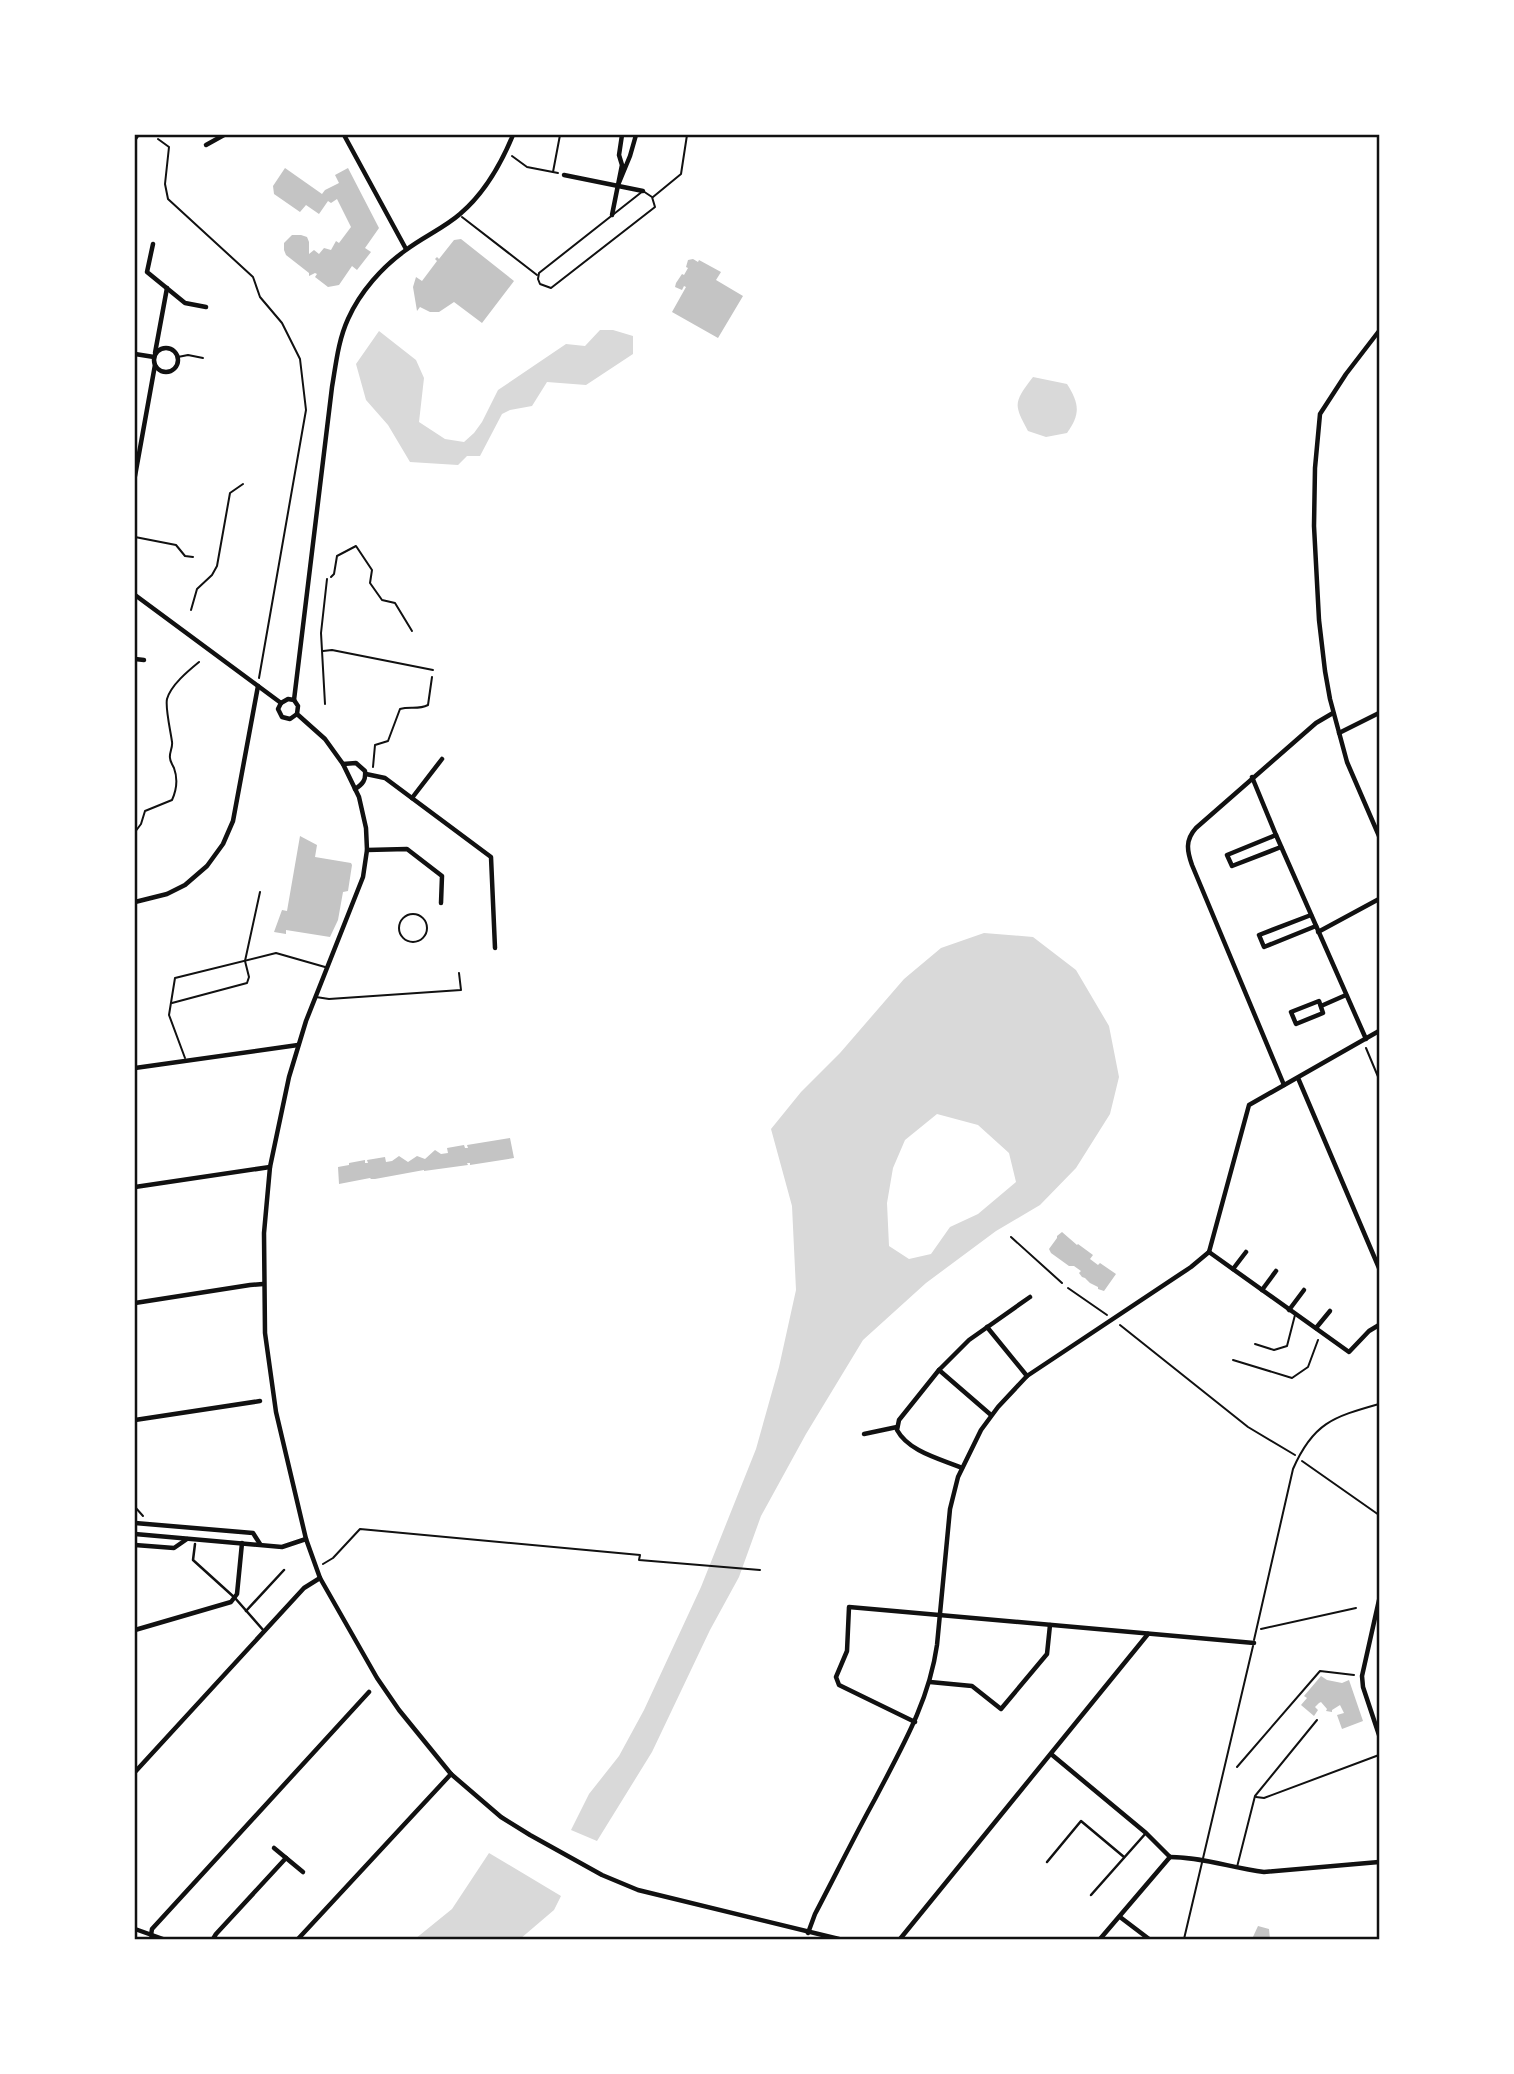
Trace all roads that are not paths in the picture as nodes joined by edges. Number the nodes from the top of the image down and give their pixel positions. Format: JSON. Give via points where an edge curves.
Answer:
{"nodes":[{"id":1,"x":224,"y":135,"type":"edge"},
{"id":2,"x":344,"y":135,"type":"edge"},
{"id":3,"x":513,"y":135,"type":"edge"},
{"id":4,"x":622,"y":135,"type":"edge"},
{"id":5,"x":636,"y":135,"type":"edge"},
{"id":6,"x":687,"y":135,"type":"edge"},
{"id":7,"x":205,"y":145,"type":"dead end"},
{"id":8,"x":564,"y":174,"type":"road end"},
{"id":9,"x":618,"y":186,"type":"junction"},
{"id":10,"x":643,"y":191,"type":"junction"},
{"id":11,"x":652,"y":197,"type":"junction"},
{"id":12,"x":459,"y":215,"type":"junction"},
{"id":13,"x":612,"y":215,"type":"junction"},
{"id":14,"x":153,"y":244,"type":"dead end"},
{"id":15,"x":406,"y":249,"type":"junction"},
{"id":16,"x":538,"y":276,"type":"junction"},
{"id":17,"x":167,"y":288,"type":"junction"},
{"id":18,"x":206,"y":307,"type":"dead end"},
{"id":19,"x":1379,"y":331,"type":"edge"},
{"id":20,"x":135,"y":354,"type":"edge"},
{"id":21,"x":155,"y":356,"type":"junction"},
{"id":22,"x":178,"y":357,"type":"junction"},
{"id":23,"x":203,"y":358,"type":"dead end"},
{"id":24,"x":155,"y":365,"type":"junction"},
{"id":25,"x":135,"y":476,"type":"edge"},
{"id":26,"x":135,"y":537,"type":"edge"},
{"id":27,"x":193,"y":557,"type":"dead end"},
{"id":28,"x":327,"y":579,"type":"road end"},
{"id":29,"x":135,"y":595,"type":"edge"},
{"id":30,"x":322,"y":651,"type":"junction"},
{"id":31,"x":135,"y":659,"type":"edge"},
{"id":32,"x":144,"y":660,"type":"dead end"},
{"id":33,"x":433,"y":670,"type":"road end"},
{"id":34,"x":258,"y":686,"type":"junction"},
{"id":35,"x":294,"y":701,"type":"junction"},
{"id":36,"x":281,"y":703,"type":"junction"},
{"id":37,"x":325,"y":704,"type":"dead end"},
{"id":38,"x":1333,"y":713,"type":"junction"},
{"id":39,"x":1379,"y":713,"type":"edge"},
{"id":40,"x":297,"y":714,"type":"junction"},
{"id":41,"x":1339,"y":733,"type":"junction"},
{"id":42,"x":442,"y":759,"type":"dead end"},
{"id":43,"x":343,"y":764,"type":"junction"},
{"id":44,"x":366,"y":774,"type":"junction"},
{"id":45,"x":1252,"y":777,"type":"junction"},
{"id":46,"x":355,"y":789,"type":"junction"},
{"id":47,"x":412,"y":797,"type":"junction"},
{"id":48,"x":1276,"y":835,"type":"junction"},
{"id":49,"x":1379,"y":836,"type":"edge"},
{"id":50,"x":1281,"y":847,"type":"junction"},
{"id":51,"x":367,"y":850,"type":"junction"},
{"id":52,"x":260,"y":892,"type":"dead end"},
{"id":53,"x":1379,"y":899,"type":"edge"},
{"id":54,"x":135,"y":902,"type":"edge"},
{"id":55,"x":441,"y":903,"type":"dead end"},
{"id":56,"x":1311,"y":915,"type":"junction"},
{"id":57,"x":1317,"y":929,"type":"junction"},
{"id":58,"x":495,"y":948,"type":"dead end"},
{"id":59,"x":245,"y":961,"type":"junction"},
{"id":60,"x":327,"y":967,"type":"junction"},
{"id":61,"x":459,"y":973,"type":"dead end"},
{"id":62,"x":1346,"y":995,"type":"junction"},
{"id":63,"x":315,"y":997,"type":"junction"},
{"id":64,"x":171,"y":1003,"type":"junction"},
{"id":65,"x":1321,"y":1006,"type":"junction"},
{"id":66,"x":1379,"y":1031,"type":"edge"},
{"id":67,"x":1365,"y":1040,"type":"junction"},
{"id":68,"x":298,"y":1045,"type":"junction"},
{"id":69,"x":187,"y":1061,"type":"junction"},
{"id":70,"x":135,"y":1068,"type":"edge"},
{"id":71,"x":1297,"y":1078,"type":"junction"},
{"id":72,"x":1284,"y":1085,"type":"junction"},
{"id":73,"x":270,"y":1167,"type":"junction"},
{"id":74,"x":135,"y":1187,"type":"edge"},
{"id":75,"x":1209,"y":1252,"type":"junction"},
{"id":76,"x":1246,"y":1252,"type":"dead end"},
{"id":77,"x":1379,"y":1268,"type":"edge"},
{"id":78,"x":1233,"y":1269,"type":"junction"},
{"id":79,"x":1276,"y":1270,"type":"dead end"},
{"id":80,"x":263,"y":1284,"type":"junction"},
{"id":81,"x":1262,"y":1290,"type":"junction"},
{"id":82,"x":1304,"y":1290,"type":"dead end"},
{"id":83,"x":1030,"y":1297,"type":"dead end"},
{"id":84,"x":135,"y":1303,"type":"edge"},
{"id":85,"x":1289,"y":1310,"type":"junction"},
{"id":86,"x":1331,"y":1311,"type":"dead end"},
{"id":87,"x":1296,"y":1314,"type":"junction"},
{"id":88,"x":1379,"y":1325,"type":"edge"},
{"id":89,"x":987,"y":1327,"type":"junction"},
{"id":90,"x":1316,"y":1328,"type":"junction"},
{"id":91,"x":1255,"y":1344,"type":"dead end"},
{"id":92,"x":939,"y":1370,"type":"junction"},
{"id":93,"x":1027,"y":1376,"type":"junction"},
{"id":94,"x":260,"y":1401,"type":"dead end"},
{"id":95,"x":1379,"y":1404,"type":"edge"},
{"id":96,"x":991,"y":1415,"type":"junction"},
{"id":97,"x":135,"y":1420,"type":"edge"},
{"id":98,"x":897,"y":1427,"type":"junction"},
{"id":99,"x":864,"y":1434,"type":"dead end"},
{"id":100,"x":962,"y":1468,"type":"junction"},
{"id":101,"x":135,"y":1523,"type":"edge"},
{"id":102,"x":167,"y":1526,"type":"junction"},
{"id":103,"x":135,"y":1534,"type":"edge"},
{"id":104,"x":172,"y":1538,"type":"junction"},
{"id":105,"x":187,"y":1539,"type":"junction"},
{"id":106,"x":306,"y":1539,"type":"junction"},
{"id":107,"x":242,"y":1543,"type":"junction"},
{"id":108,"x":135,"y":1545,"type":"edge"},
{"id":109,"x":195,"y":1545,"type":"dead end"},
{"id":110,"x":260,"y":1545,"type":"junction"},
{"id":111,"x":284,"y":1570,"type":"dead end"},
{"id":112,"x":320,"y":1578,"type":"junction"},
{"id":113,"x":235,"y":1598,"type":"junction"},
{"id":114,"x":1379,"y":1603,"type":"edge"},
{"id":115,"x":246,"y":1611,"type":"junction"},
{"id":116,"x":939,"y":1614,"type":"junction"},
{"id":117,"x":1050,"y":1625,"type":"junction"},
{"id":118,"x":135,"y":1630,"type":"edge"},
{"id":119,"x":264,"y":1631,"type":"junction"},
{"id":120,"x":1149,"y":1634,"type":"junction"},
{"id":121,"x":1254,"y":1643,"type":"junction"},
{"id":122,"x":930,"y":1682,"type":"junction"},
{"id":123,"x":369,"y":1692,"type":"dead end"},
{"id":124,"x":1317,"y":1720,"type":"dead end"},
{"id":125,"x":915,"y":1722,"type":"junction"},
{"id":126,"x":1379,"y":1735,"type":"edge"},
{"id":127,"x":1051,"y":1754,"type":"junction"},
{"id":128,"x":1379,"y":1755,"type":"edge"},
{"id":129,"x":135,"y":1772,"type":"edge"},
{"id":130,"x":451,"y":1774,"type":"junction"},
{"id":131,"x":1255,"y":1796,"type":"junction"},
{"id":132,"x":1146,"y":1833,"type":"junction"},
{"id":133,"x":274,"y":1848,"type":"dead end"},
{"id":134,"x":1124,"y":1857,"type":"junction"},
{"id":135,"x":1170,"y":1857,"type":"junction"},
{"id":136,"x":286,"y":1858,"type":"junction"},
{"id":137,"x":1203,"y":1859,"type":"junction"},
{"id":138,"x":1047,"y":1862,"type":"dead end"},
{"id":139,"x":1379,"y":1862,"type":"edge"},
{"id":140,"x":1237,"y":1867,"type":"junction"},
{"id":141,"x":303,"y":1872,"type":"dead end"},
{"id":142,"x":1091,"y":1895,"type":"dead end"},
{"id":143,"x":1120,"y":1917,"type":"junction"},
{"id":144,"x":135,"y":1930,"type":"edge"},
{"id":145,"x":808,"y":1933,"type":"junction"},
{"id":146,"x":150,"y":1935,"type":"junction"},
{"id":147,"x":163,"y":1939,"type":"edge"},
{"id":148,"x":214,"y":1939,"type":"edge"},
{"id":149,"x":298,"y":1939,"type":"edge"},
{"id":150,"x":839,"y":1939,"type":"edge"},
{"id":151,"x":900,"y":1939,"type":"edge"},
{"id":152,"x":1100,"y":1939,"type":"edge"},
{"id":153,"x":1149,"y":1939,"type":"edge"},
{"id":154,"x":1184,"y":1939,"type":"edge"}],
"edges":[{"from":1,"to":7,"type":"street"},
{"from":2,"to":15,"type":"street"},
{"from":3,"to":12,"type":"street","via":[[482,192]]},
{"from":4,"to":9,"type":"street"},
{"from":5,"to":9,"type":"street"},
{"from":6,"to":11,"type":"lane","via":[[681,174]]},
{"from":8,"to":9,"type":"street"},
{"from":9,"to":10,"type":"street"},
{"from":9,"to":13,"type":"street"},
{"from":10,"to":11,"type":"lane"},
{"from":10,"to":13,"type":"lane"},
{"from":11,"to":16,"type":"lane","via":[[655,207],[551,288],[540,284]]},
{"from":12,"to":15,"type":"street"},
{"from":12,"to":16,"type":"lane"},
{"from":13,"to":16,"type":"lane"},
{"from":14,"to":17,"type":"street","via":[[148,272]]},
{"from":15,"to":35,"type":"street","via":[[369,285],[348,319],[339,346]]},
{"from":17,"to":18,"type":"street","via":[[185,303]]},
{"from":17,"to":21,"type":"street"},
{"from":19,"to":38,"type":"street","via":[[1321,414],[1317,443],[1314,526],[1319,620]]},
{"from":20,"to":21,"type":"street"},
{"from":21,"to":22,"type":"street","via":[[168,348]]},
{"from":21,"to":24,"type":"street"},
{"from":22,"to":23,"type":"lane"},
{"from":22,"to":24,"type":"street","via":[[177,365],[168,372]]},
{"from":24,"to":25,"type":"street"},
{"from":26,"to":27,"type":"lane","via":[[176,545],[185,556]]},
{"from":28,"to":30,"type":"lane"},
{"from":29,"to":34,"type":"street"},
{"from":30,"to":33,"type":"lane"},
{"from":30,"to":37,"type":"lane"},
{"from":31,"to":32,"type":"street"},
{"from":34,"to":36,"type":"street"},
{"from":34,"to":54,"type":"street","via":[[233,821],[223,844],[185,885]]},
{"from":35,"to":36,"type":"street"},
{"from":35,"to":40,"type":"street"},
{"from":36,"to":40,"type":"street","via":[[282,717],[290,719]]},
{"from":38,"to":41,"type":"street"},
{"from":38,"to":45,"type":"street"},
{"from":39,"to":41,"type":"street"},
{"from":40,"to":43,"type":"street","via":[[325,739]]},
{"from":41,"to":49,"type":"street"},
{"from":42,"to":47,"type":"street"},
{"from":43,"to":44,"type":"street","via":[[356,764]]},
{"from":43,"to":46,"type":"street"},
{"from":44,"to":46,"type":"street"},
{"from":44,"to":47,"type":"street","via":[[386,778]]},
{"from":45,"to":48,"type":"street"},
{"from":45,"to":72,"type":"street","via":[[1195,828],[1187,844]]},
{"from":46,"to":51,"type":"street"},
{"from":47,"to":58,"type":"street","via":[[491,857]]},
{"from":48,"to":50,"type":"street"},
{"from":48,"to":50,"type":"street","via":[[1227,855],[1232,866]]},
{"from":50,"to":56,"type":"street"},
{"from":51,"to":55,"type":"street","via":[[407,849],[442,876]]},
{"from":51,"to":60,"type":"street","via":[[363,877]]},
{"from":52,"to":59,"type":"lane"},
{"from":53,"to":57,"type":"street"},
{"from":56,"to":57,"type":"street"},
{"from":56,"to":57,"type":"street","via":[[1259,935],[1264,947]]},
{"from":57,"to":62,"type":"street"},
{"from":59,"to":60,"type":"lane","via":[[276,953]]},
{"from":59,"to":64,"type":"lane","via":[[175,978]]},
{"from":59,"to":64,"type":"lane","via":[[249,977],[245,984]]},
{"from":60,"to":63,"type":"street"},
{"from":61,"to":63,"type":"lane","via":[[460,990]]},
{"from":62,"to":65,"type":"street"},
{"from":62,"to":67,"type":"street"},
{"from":63,"to":68,"type":"street"},
{"from":64,"to":69,"type":"lane","via":[[169,1015]]},
{"from":65,"to":65,"type":"street","via":[[1319,1001],[1291,1012],[1296,1024],[1323,1013]]},
{"from":66,"to":67,"type":"street"},
{"from":67,"to":71,"type":"street"},
{"from":68,"to":69,"type":"street"},
{"from":68,"to":73,"type":"street"},
{"from":69,"to":70,"type":"street"},
{"from":71,"to":72,"type":"street"},
{"from":71,"to":77,"type":"street"},
{"from":72,"to":75,"type":"street","via":[[1249,1105]]},
{"from":73,"to":74,"type":"street"},
{"from":73,"to":80,"type":"street"},
{"from":75,"to":78,"type":"street"},
{"from":75,"to":93,"type":"street"},
{"from":76,"to":78,"type":"street"},
{"from":78,"to":81,"type":"street"},
{"from":79,"to":81,"type":"street"},
{"from":80,"to":84,"type":"street"},
{"from":80,"to":106,"type":"street","via":[[276,1412]]},
{"from":81,"to":85,"type":"street"},
{"from":82,"to":85,"type":"street"},
{"from":83,"to":89,"type":"street"},
{"from":85,"to":87,"type":"street"},
{"from":86,"to":90,"type":"street"},
{"from":87,"to":90,"type":"street"},
{"from":87,"to":91,"type":"lane","via":[[1287,1346],[1275,1350]]},
{"from":88,"to":90,"type":"street","via":[[1349,1352]]},
{"from":89,"to":92,"type":"street"},
{"from":89,"to":93,"type":"street"},
{"from":92,"to":96,"type":"street"},
{"from":92,"to":98,"type":"street"},
{"from":93,"to":96,"type":"street"},
{"from":94,"to":97,"type":"street"},
{"from":95,"to":121,"type":"lane","via":[[1332,1420],[1303,1448],[1293,1469]]},
{"from":96,"to":100,"type":"street"},
{"from":98,"to":99,"type":"street"},
{"from":98,"to":100,"type":"street","via":[[902,1439],[918,1450]]},
{"from":100,"to":116,"type":"street","via":[[950,1509]]},
{"from":101,"to":102,"type":"street"},
{"from":102,"to":104,"type":"street"},
{"from":102,"to":110,"type":"street","via":[[253,1533]]},
{"from":103,"to":104,"type":"street"},
{"from":104,"to":105,"type":"street"},
{"from":105,"to":107,"type":"street"},
{"from":105,"to":108,"type":"street","via":[[174,1548]]},
{"from":106,"to":110,"type":"street","via":[[282,1547]]},
{"from":106,"to":112,"type":"street"},
{"from":107,"to":110,"type":"street"},
{"from":107,"to":113,"type":"street"},
{"from":109,"to":113,"type":"street","via":[[193,1560]]},
{"from":111,"to":115,"type":"street"},
{"from":112,"to":119,"type":"street","via":[[304,1588]]},
{"from":112,"to":130,"type":"street","via":[[377,1678]]},
{"from":113,"to":115,"type":"street"},
{"from":113,"to":118,"type":"street"},
{"from":114,"to":126,"type":"street","via":[[1362,1676]]},
{"from":115,"to":119,"type":"street"},
{"from":116,"to":117,"type":"street"},
{"from":116,"to":122,"type":"street"},
{"from":116,"to":125,"type":"street","via":[[849,1607],[846,1651],[836,1676],[839,1685]]},
{"from":117,"to":120,"type":"street"},
{"from":117,"to":122,"type":"street","via":[[1047,1654],[1001,1709],[972,1686]]},
{"from":119,"to":129,"type":"street"},
{"from":120,"to":121,"type":"street"},
{"from":120,"to":127,"type":"street"},
{"from":121,"to":137,"type":"lane"},
{"from":122,"to":125,"type":"street"},
{"from":123,"to":146,"type":"street"},
{"from":124,"to":131,"type":"lane"},
{"from":125,"to":145,"type":"street"},
{"from":127,"to":132,"type":"street"},
{"from":127,"to":151,"type":"street"},
{"from":128,"to":131,"type":"lane","via":[[1264,1798]]},
{"from":130,"to":145,"type":"street","via":[[517,1828],[601,1875],[638,1890]]},
{"from":130,"to":149,"type":"street"},
{"from":131,"to":140,"type":"lane"},
{"from":132,"to":134,"type":"street"},
{"from":132,"to":135,"type":"street"},
{"from":133,"to":136,"type":"street"},
{"from":134,"to":138,"type":"street","via":[[1081,1821]]},
{"from":134,"to":142,"type":"street"},
{"from":135,"to":137,"type":"street"},
{"from":135,"to":143,"type":"street"},
{"from":136,"to":141,"type":"street"},
{"from":136,"to":148,"type":"street"},
{"from":137,"to":140,"type":"street"},
{"from":137,"to":154,"type":"lane"},
{"from":139,"to":140,"type":"street","via":[[1264,1872]]},
{"from":143,"to":152,"type":"street"},
{"from":143,"to":153,"type":"street"},
{"from":144,"to":146,"type":"street"},
{"from":145,"to":150,"type":"street"},
{"from":146,"to":147,"type":"street"}]}
